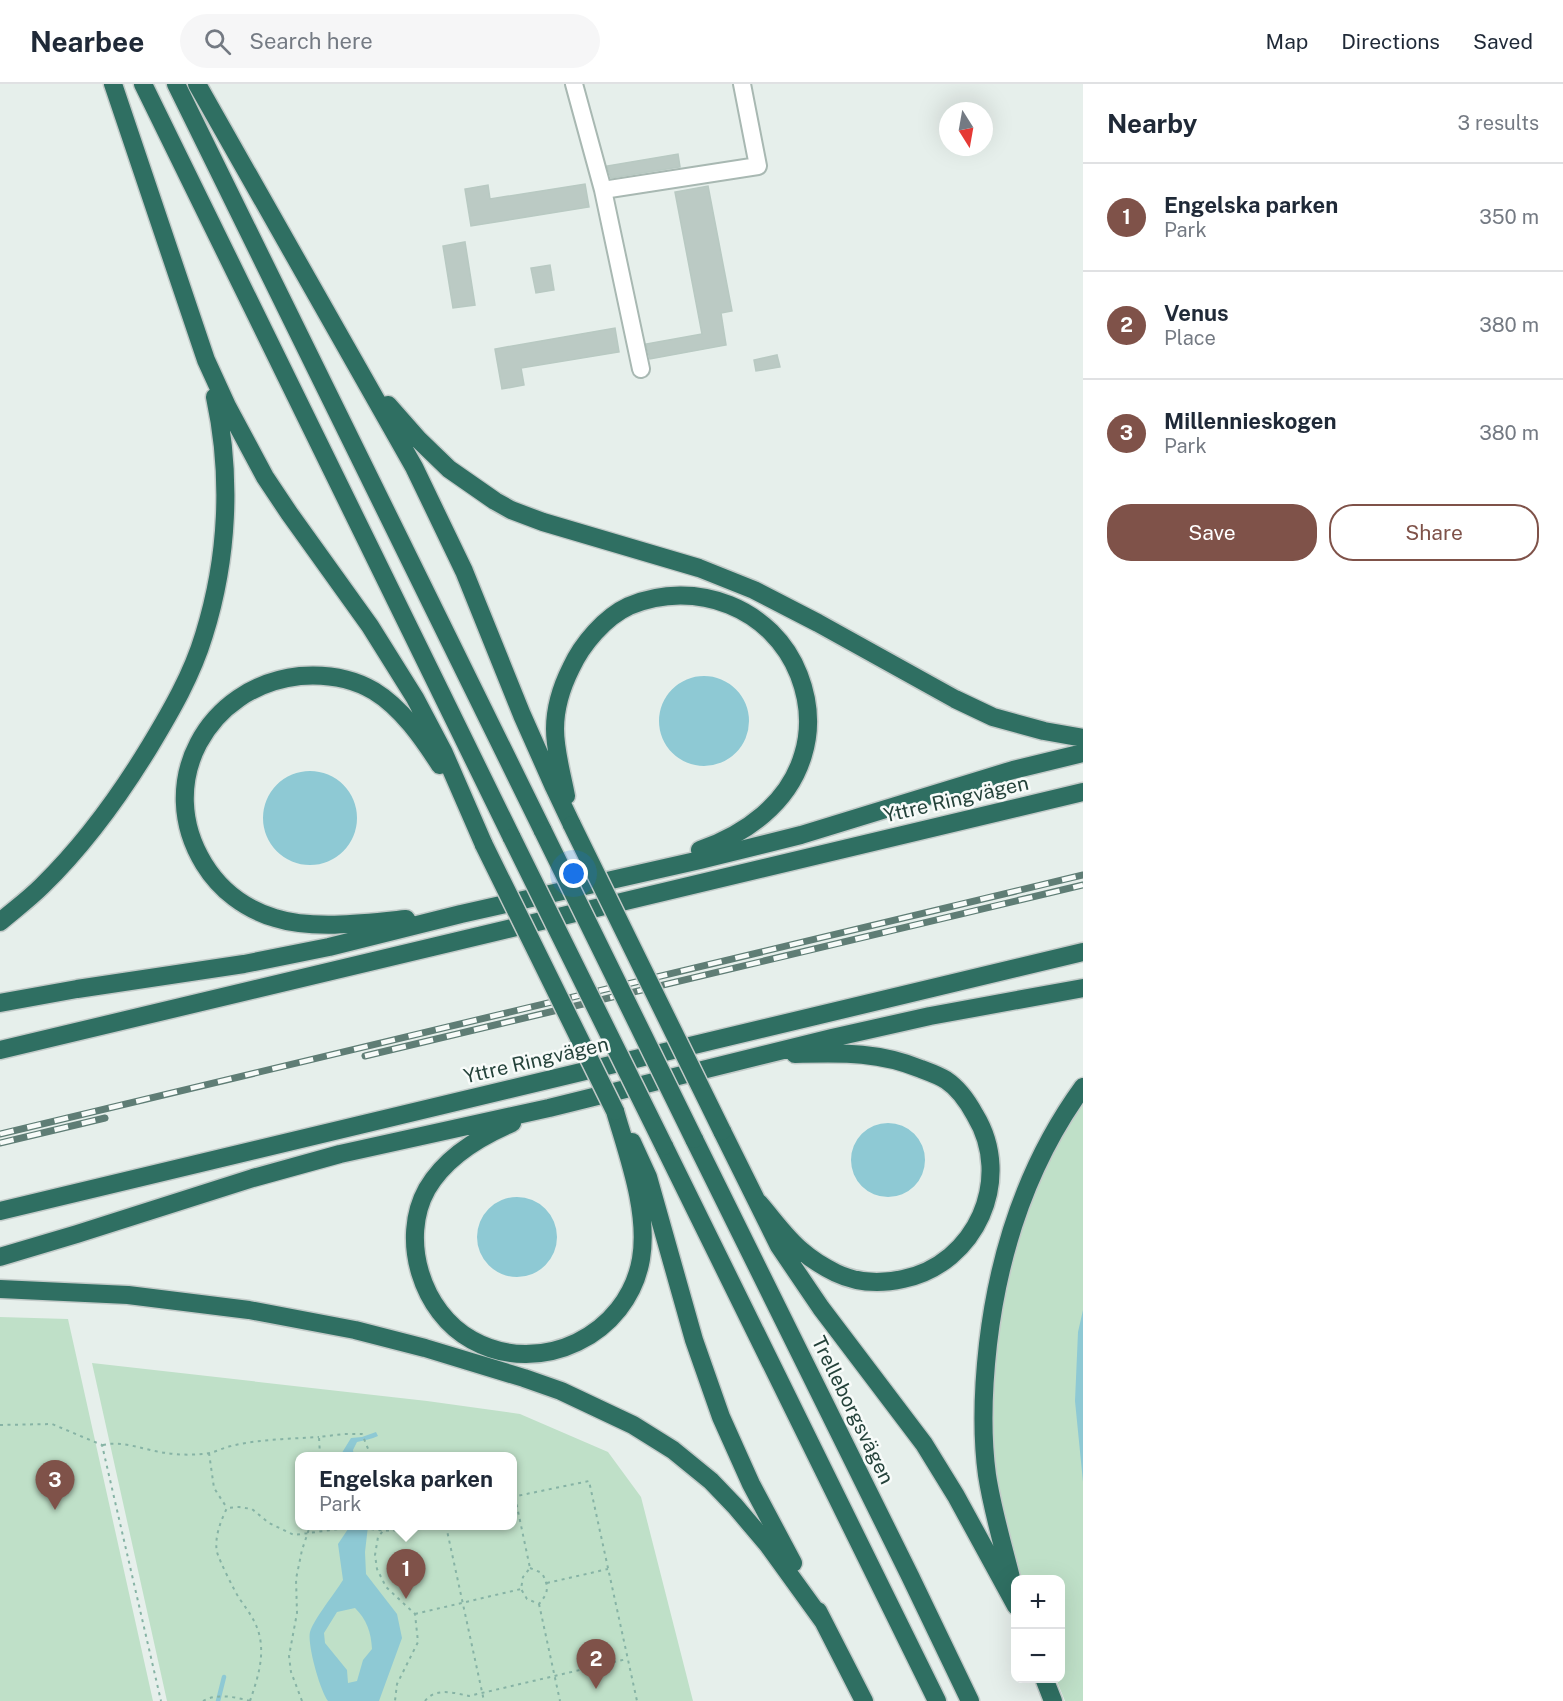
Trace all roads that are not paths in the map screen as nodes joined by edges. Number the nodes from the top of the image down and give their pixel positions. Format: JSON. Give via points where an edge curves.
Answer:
{"nodes":[{"id":1,"x":113,"y":84,"type":"edge"},
{"id":2,"x":142,"y":84,"type":"edge"},
{"id":3,"x":176,"y":84,"type":"edge"},
{"id":4,"x":197,"y":84,"type":"edge"},
{"id":5,"x":574,"y":84,"type":"edge"},
{"id":6,"x":742,"y":84,"type":"edge"},
{"id":7,"x":603,"y":190,"type":"junction"},
{"id":8,"x":206,"y":360,"type":"junction"},
{"id":9,"x":641,"y":369,"type":"dead end"},
{"id":10,"x":368,"y":384,"type":"junction"},
{"id":11,"x":1083,"y":738,"type":"edge"},
{"id":12,"x":1083,"y":753,"type":"edge"},
{"id":13,"x":1083,"y":792,"type":"edge"},
{"id":14,"x":466,"y":807,"type":"junction"},
{"id":15,"x":572,"y":825,"type":"junction"},
{"id":16,"x":628,"y":876,"type":"junction"},
{"id":17,"x":462,"y":915,"type":"junction"},
{"id":18,"x":0,"y":922,"type":"edge"},
{"id":19,"x":1083,"y":952,"type":"edge"},
{"id":20,"x":1083,"y":988,"type":"edge"},
{"id":21,"x":0,"y":1003,"type":"edge"},
{"id":22,"x":0,"y":1050,"type":"edge"},
{"id":23,"x":760,"y":1055,"type":"junction"},
{"id":24,"x":1083,"y":1087,"type":"edge"},
{"id":25,"x":549,"y":1108,"type":"junction"},
{"id":26,"x":633,"y":1154,"type":"junction"},
{"id":27,"x":759,"y":1203,"type":"junction"},
{"id":28,"x":0,"y":1211,"type":"edge"},
{"id":29,"x":0,"y":1257,"type":"edge"},
{"id":30,"x":0,"y":1289,"type":"edge"},
{"id":31,"x":1011,"y":1576,"type":"edge"},
{"id":32,"x":1011,"y":1597,"type":"edge"},
{"id":33,"x":823,"y":1621,"type":"junction"},
{"id":34,"x":1046,"y":1683,"type":"edge"},
{"id":35,"x":864,"y":1701,"type":"edge"},
{"id":36,"x":937,"y":1701,"type":"edge"},
{"id":37,"x":970,"y":1701,"type":"edge"},
{"id":38,"x":1053,"y":1701,"type":"edge"}],
"edges":[{"from":1,"to":8,"type":"highway"},
{"from":2,"to":36,"type":"highway","bridge":true},
{"from":3,"to":37,"type":"highway","name":"Trelleborgsvägen","bridge":true},
{"from":4,"to":10,"type":"highway"},
{"from":5,"to":7,"type":"street"},
{"from":6,"to":7,"type":"street","via":[[758,166]]},
{"from":7,"to":9,"type":"street"},
{"from":8,"to":14,"type":"highway","via":[[265,477],[370,626],[415,698]]},
{"from":8,"to":18,"type":"highway","via":[[223,444],[226,492],[225,540],[204,636],[170,712],[110,808],[41,887]]},
{"from":10,"to":11,"type":"highway","via":[[449,469],[511,510],[699,568],[818,623],[993,717]]},
{"from":10,"to":15,"type":"highway","via":[[414,467],[464,571]]},
{"from":12,"to":16,"type":"highway","via":[[1013,770],[801,835]]},
{"from":13,"to":22,"type":"highway","name":"Yttre Ringvägen"},
{"from":14,"to":17,"type":"highway","via":[[396,707],[373,690],[340,677],[286,678],[243,695],[208,727],[185,781],[185,811],[198,853],[227,892],[257,911],[302,923],[330,924]]},
{"from":14,"to":26,"type":"highway","bridge":true},
{"from":15,"to":16,"type":"highway","via":[[555,728],[562,691],[585,643],[628,607],[666,597],[716,601],[760,622],[784,646],[806,693],[808,732],[792,781],[769,809],[734,836]]},
{"from":15,"to":27,"type":"highway","bridge":true},
{"from":16,"to":17,"type":"highway"},
{"from":17,"to":21,"type":"highway","via":[[244,964]]},
{"from":19,"to":28,"type":"highway","name":"Yttre Ringvägen"},
{"from":20,"to":23,"type":"highway","via":[[930,1016]]},
{"from":23,"to":25,"type":"highway"},
{"from":23,"to":27,"type":"highway","via":[[884,1057],[936,1074],[955,1089],[984,1132],[990,1186],[982,1215],[962,1246],[928,1272],[892,1282],[866,1282],[827,1268],[800,1250]]},
{"from":24,"to":31,"type":"highway","via":[[1052,1134],[1028,1185],[1004,1254],[991,1321],[983,1434],[994,1510]]},
{"from":25,"to":26,"type":"highway","via":[[498,1129],[461,1151],[436,1176],[420,1203],[415,1250],[420,1274],[441,1314],[471,1340],[511,1353],[550,1352],[583,1340],[616,1312],[632,1287],[641,1260],[641,1212]]},
{"from":25,"to":29,"type":"highway","via":[[340,1154]]},
{"from":26,"to":33,"type":"highway","via":[[648,1177],[694,1340],[721,1417],[751,1484]]},
{"from":27,"to":32,"type":"highway","via":[[797,1275],[924,1444]]},
{"from":30,"to":33,"type":"highway","via":[[128,1295],[261,1312],[425,1348],[561,1391],[640,1429],[711,1481],[768,1545]]},
{"from":33,"to":35,"type":"highway"},
{"from":34,"to":38,"type":"highway"}]}
